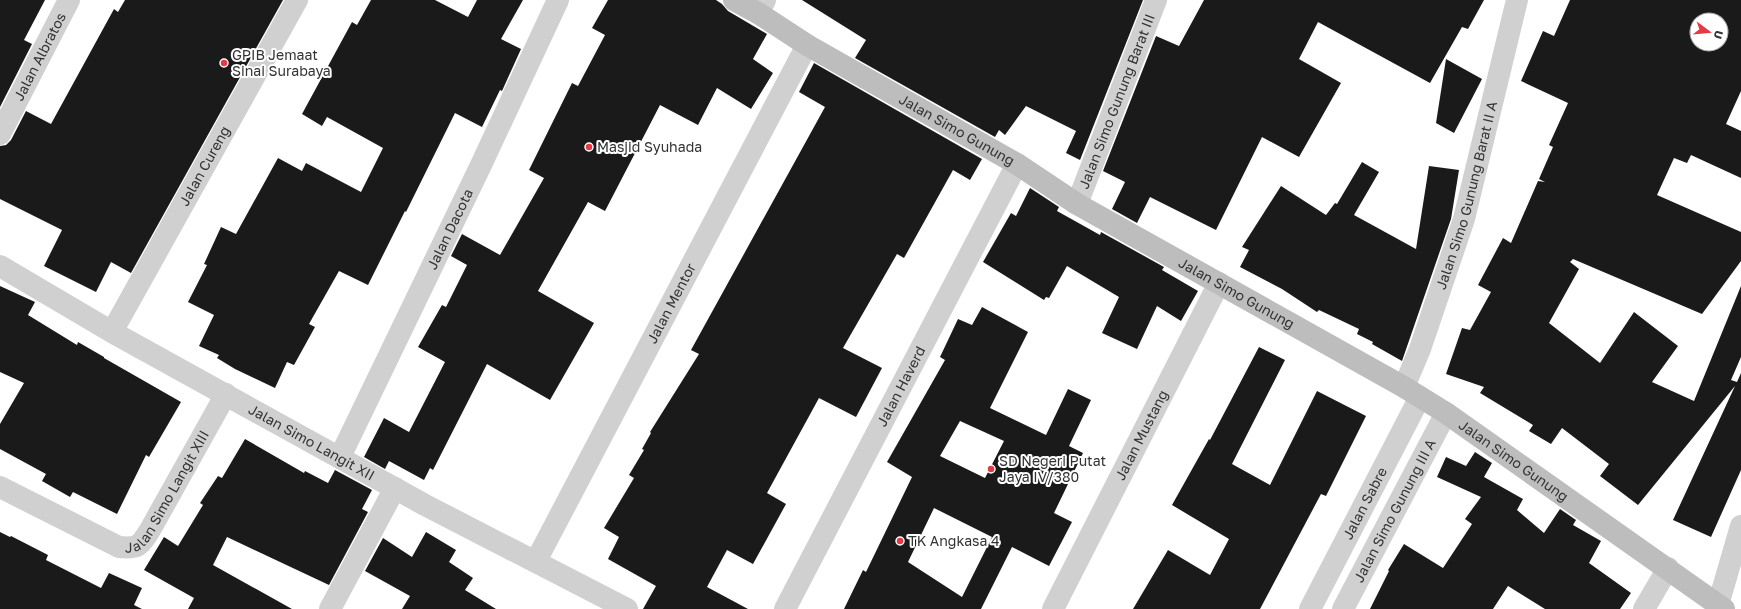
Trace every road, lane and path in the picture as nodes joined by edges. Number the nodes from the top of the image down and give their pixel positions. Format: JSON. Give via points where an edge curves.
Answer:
{"nodes":[{"id":1,"x":69,"y":0,"type":"edge"},
{"id":2,"x":297,"y":0,"type":"edge"},
{"id":3,"x":558,"y":0,"type":"edge"},
{"id":4,"x":734,"y":0,"type":"edge"},
{"id":5,"x":1156,"y":0,"type":"edge"},
{"id":6,"x":1517,"y":0,"type":"edge"},
{"id":7,"x":761,"y":7,"type":"edge"},
{"id":8,"x":807,"y":45,"type":"junction"},
{"id":9,"x":0,"y":134,"type":"edge"},
{"id":10,"x":1017,"y":164,"type":"junction"},
{"id":11,"x":1077,"y":204,"type":"junction"},
{"id":12,"x":2,"y":272,"type":"edge"},
{"id":13,"x":1220,"y":283,"type":"junction"},
{"id":14,"x":112,"y":332,"type":"junction"},
{"id":15,"x":1412,"y":392,"type":"junction"},
{"id":16,"x":226,"y":394,"type":"junction"},
{"id":17,"x":1446,"y":413,"type":"junction"},
{"id":18,"x":340,"y":458,"type":"junction"},
{"id":19,"x":0,"y":487,"type":"edge"},
{"id":20,"x":395,"y":488,"type":"junction"},
{"id":21,"x":1741,"y":526,"type":"edge"},
{"id":22,"x":536,"y":561,"type":"junction"},
{"id":23,"x":1668,"y":568,"type":"junction"},
{"id":24,"x":1721,"y":607,"type":"edge"},
{"id":25,"x":330,"y":609,"type":"edge"},
{"id":26,"x":627,"y":609,"type":"edge"},
{"id":27,"x":785,"y":609,"type":"edge"},
{"id":28,"x":1053,"y":609,"type":"edge"},
{"id":29,"x":1310,"y":609,"type":"edge"},
{"id":30,"x":1343,"y":609,"type":"edge"},
{"id":31,"x":1644,"y":609,"type":"edge"}],
"edges":[{"from":1,"to":9,"type":"street","name":"Jalan Albratos"},
{"from":2,"to":14,"type":"street","name":"Jalan Cureng"},
{"from":3,"to":18,"type":"street","name":"Jalan Dacota"},
{"from":4,"to":7,"type":"main road","name":"Jalan Simo Gunung"},
{"from":5,"to":11,"type":"street","name":"Jalan Simo Gunung Barat III"},
{"from":6,"to":15,"type":"street","name":"Jalan Simo Gunung Barat II A","via":[[1464,219],[1420,349]]},
{"from":7,"to":8,"type":"main road","name":"Jalan Simo Gunung"},
{"from":8,"to":10,"type":"main road","name":"Jalan Simo Gunung"},
{"from":8,"to":22,"type":"street","name":"Jalan Mentor"},
{"from":10,"to":11,"type":"main road","name":"Jalan Simo Gunung"},
{"from":10,"to":27,"type":"street","name":"Jalan Haverd"},
{"from":11,"to":13,"type":"main road","name":"Jalan Simo Gunung"},
{"from":12,"to":14,"type":"street","name":"Jalan Simo Langit XII"},
{"from":13,"to":15,"type":"main road","name":"Jalan Simo Gunung"},
{"from":13,"to":28,"type":"street","name":"Jalan Mustang"},
{"from":14,"to":16,"type":"street","name":"Jalan Simo Langit XII"},
{"from":15,"to":17,"type":"main road","name":"Jalan Simo Gunung"},
{"from":15,"to":29,"type":"street","name":"Jalan Sabre"},
{"from":16,"to":18,"type":"street","name":"Jalan Simo Langit XII"},
{"from":16,"to":19,"type":"street","name":"Jalan Simo Langit XIII","via":[[150,530],[142,542],[132,548],[119,547]]},
{"from":17,"to":23,"type":"main road","name":"Jalan Simo Gunung"},
{"from":17,"to":30,"type":"street","name":"Jalan Simo Gunung III A"},
{"from":18,"to":20,"type":"street","name":"Jalan Simo Langit XII"},
{"from":20,"to":22,"type":"street","name":"Jalan Simo Langit XII"},
{"from":20,"to":25,"type":"street"},
{"from":21,"to":24,"type":"street"},
{"from":22,"to":26,"type":"street","name":"Jalan Simo Langit XII"},
{"from":23,"to":24,"type":"main road","name":"Jalan Simo Gunung"},
{"from":23,"to":31,"type":"street"}]}
